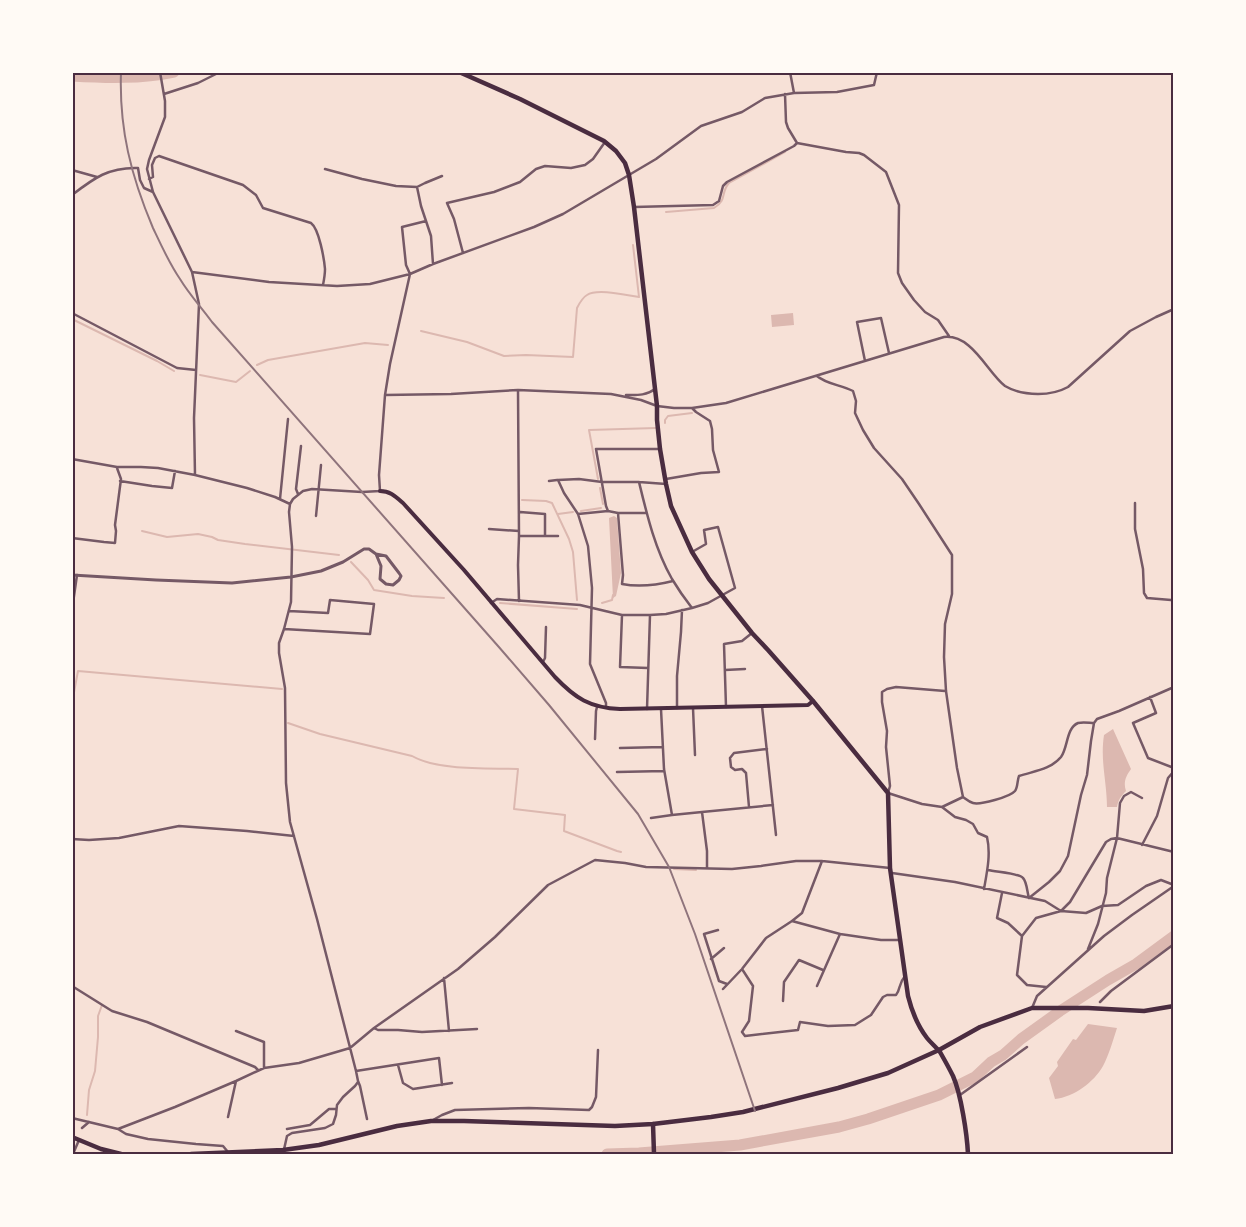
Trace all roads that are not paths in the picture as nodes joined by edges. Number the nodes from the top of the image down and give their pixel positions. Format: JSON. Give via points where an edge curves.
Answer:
{"nodes":[{"id":1,"x":160,"y":72,"type":"edge"},
{"id":2,"x":220,"y":72,"type":"edge"},
{"id":3,"x":459,"y":72,"type":"edge"},
{"id":4,"x":790,"y":72,"type":"edge"},
{"id":5,"x":877,"y":72,"type":"edge"},
{"id":6,"x":794,"y":93,"type":"junction"},
{"id":7,"x":164,"y":94,"type":"junction"},
{"id":8,"x":785,"y":94,"type":"junction"},
{"id":9,"x":605,"y":142,"type":"junction"},
{"id":10,"x":797,"y":143,"type":"junction"},
{"id":11,"x":325,"y":168,"type":"dead end"},
{"id":12,"x":72,"y":170,"type":"edge"},
{"id":13,"x":629,"y":175,"type":"junction"},
{"id":14,"x":97,"y":176,"type":"junction"},
{"id":15,"x":442,"y":176,"type":"dead end"},
{"id":16,"x":149,"y":179,"type":"junction"},
{"id":17,"x":417,"y":187,"type":"junction"},
{"id":18,"x":152,"y":192,"type":"junction"},
{"id":19,"x":72,"y":195,"type":"edge"},
{"id":20,"x":634,"y":207,"type":"junction"},
{"id":21,"x":426,"y":221,"type":"junction"},
{"id":22,"x":463,"y":253,"type":"junction"},
{"id":23,"x":433,"y":264,"type":"junction"},
{"id":24,"x":192,"y":272,"type":"junction"},
{"id":25,"x":410,"y":274,"type":"junction"},
{"id":26,"x":323,"y":285,"type":"junction"},
{"id":27,"x":1174,"y":309,"type":"edge"},
{"id":28,"x":72,"y":314,"type":"edge"},
{"id":29,"x":949,"y":336,"type":"junction"},
{"id":30,"x":889,"y":353,"type":"junction"},
{"id":31,"x":865,"y":361,"type":"junction"},
{"id":32,"x":196,"y":370,"type":"junction"},
{"id":33,"x":817,"y":376,"type":"junction"},
{"id":34,"x":655,"y":389,"type":"junction"},
{"id":35,"x":518,"y":390,"type":"junction"},
{"id":36,"x":385,"y":395,"type":"junction"},
{"id":37,"x":622,"y":395,"type":"junction"},
{"id":38,"x":657,"y":406,"type":"junction"},
{"id":39,"x":692,"y":408,"type":"junction"},
{"id":40,"x":288,"y":420,"type":"dead end"},
{"id":41,"x":301,"y":446,"type":"dead end"},
{"id":42,"x":660,"y":450,"type":"junction"},
{"id":43,"x":72,"y":459,"type":"edge"},
{"id":44,"x":321,"y":465,"type":"dead end"},
{"id":45,"x":117,"y":467,"type":"junction"},
{"id":46,"x":176,"y":471,"type":"junction"},
{"id":47,"x":195,"y":475,"type":"junction"},
{"id":48,"x":558,"y":480,"type":"junction"},
{"id":49,"x":120,"y":481,"type":"junction"},
{"id":50,"x":549,"y":481,"type":"dead end"},
{"id":51,"x":602,"y":482,"type":"junction"},
{"id":52,"x":639,"y":482,"type":"junction"},
{"id":53,"x":666,"y":482,"type":"junction"},
{"id":54,"x":318,"y":489,"type":"junction"},
{"id":55,"x":380,"y":491,"type":"junction"},
{"id":56,"x":298,"y":494,"type":"junction"},
{"id":57,"x":280,"y":499,"type":"junction"},
{"id":58,"x":1135,"y":503,"type":"dead end"},
{"id":59,"x":290,"y":504,"type":"junction"},
{"id":60,"x":608,"y":511,"type":"junction"},
{"id":61,"x":519,"y":512,"type":"junction"},
{"id":62,"x":618,"y":513,"type":"junction"},
{"id":63,"x":646,"y":513,"type":"junction"},
{"id":64,"x":578,"y":514,"type":"junction"},
{"id":65,"x":316,"y":516,"type":"dead end"},
{"id":66,"x":489,"y":529,"type":"dead end"},
{"id":67,"x":519,"y":531,"type":"junction"},
{"id":68,"x":519,"y":536,"type":"junction"},
{"id":69,"x":545,"y":536,"type":"junction"},
{"id":70,"x":558,"y":536,"type":"dead end"},
{"id":71,"x":72,"y":538,"type":"edge"},
{"id":72,"x":692,"y":552,"type":"junction"},
{"id":73,"x":376,"y":554,"type":"junction"},
{"id":74,"x":75,"y":575,"type":"edge"},
{"id":75,"x":291,"y":577,"type":"junction"},
{"id":76,"x":673,"y":581,"type":"junction"},
{"id":77,"x":723,"y":595,"type":"junction"},
{"id":78,"x":519,"y":601,"type":"junction"},
{"id":79,"x":491,"y":602,"type":"junction"},
{"id":80,"x":1174,"y":602,"type":"edge"},
{"id":81,"x":592,"y":608,"type":"junction"},
{"id":82,"x":692,"y":608,"type":"junction"},
{"id":83,"x":72,"y":610,"type":"edge"},
{"id":84,"x":682,"y":610,"type":"junction"},
{"id":85,"x":289,"y":611,"type":"junction"},
{"id":86,"x":622,"y":615,"type":"junction"},
{"id":87,"x":650,"y":615,"type":"junction"},
{"id":88,"x":1174,"y":623,"type":"edge"},
{"id":89,"x":546,"y":627,"type":"dead end"},
{"id":90,"x":284,"y":629,"type":"junction"},
{"id":91,"x":1174,"y":629,"type":"edge"},
{"id":92,"x":752,"y":633,"type":"junction"},
{"id":93,"x":543,"y":662,"type":"junction"},
{"id":94,"x":648,"y":668,"type":"junction"},
{"id":95,"x":745,"y":669,"type":"dead end"},
{"id":96,"x":725,"y":670,"type":"junction"},
{"id":97,"x":1174,"y":687,"type":"edge"},
{"id":98,"x":946,"y":691,"type":"junction"},
{"id":99,"x":1150,"y":697,"type":"junction"},
{"id":100,"x":813,"y":701,"type":"junction"},
{"id":101,"x":762,"y":706,"type":"junction"},
{"id":102,"x":597,"y":707,"type":"junction"},
{"id":103,"x":726,"y":707,"type":"junction"},
{"id":104,"x":677,"y":708,"type":"junction"},
{"id":105,"x":693,"y":708,"type":"junction"},
{"id":106,"x":606,"y":709,"type":"junction"},
{"id":107,"x":647,"y":709,"type":"junction"},
{"id":108,"x":661,"y":709,"type":"junction"},
{"id":109,"x":1094,"y":723,"type":"junction"},
{"id":110,"x":595,"y":738,"type":"dead end"},
{"id":111,"x":663,"y":747,"type":"junction"},
{"id":112,"x":620,"y":748,"type":"dead end"},
{"id":113,"x":767,"y":749,"type":"junction"},
{"id":114,"x":695,"y":755,"type":"dead end"},
{"id":115,"x":1174,"y":769,"type":"edge"},
{"id":116,"x":664,"y":771,"type":"junction"},
{"id":117,"x":617,"y":772,"type":"dead end"},
{"id":118,"x":888,"y":793,"type":"junction"},
{"id":119,"x":962,"y":797,"type":"junction"},
{"id":120,"x":1142,"y":798,"type":"dead end"},
{"id":121,"x":773,"y":805,"type":"junction"},
{"id":122,"x":749,"y":807,"type":"junction"},
{"id":123,"x":942,"y":807,"type":"junction"},
{"id":124,"x":702,"y":812,"type":"junction"},
{"id":125,"x":672,"y":815,"type":"junction"},
{"id":126,"x":651,"y":818,"type":"dead end"},
{"id":127,"x":776,"y":835,"type":"dead end"},
{"id":128,"x":294,"y":836,"type":"junction"},
{"id":129,"x":1117,"y":838,"type":"junction"},
{"id":130,"x":72,"y":839,"type":"edge"},
{"id":131,"x":1142,"y":845,"type":"junction"},
{"id":132,"x":1174,"y":852,"type":"edge"},
{"id":133,"x":822,"y":861,"type":"junction"},
{"id":134,"x":707,"y":868,"type":"junction"},
{"id":135,"x":988,"y":870,"type":"junction"},
{"id":136,"x":891,"y":871,"type":"junction"},
{"id":137,"x":1174,"y":886,"type":"edge"},
{"id":138,"x":984,"y":889,"type":"junction"},
{"id":139,"x":1002,"y":892,"type":"junction"},
{"id":140,"x":1029,"y":898,"type":"junction"},
{"id":141,"x":1102,"y":906,"type":"junction"},
{"id":142,"x":1061,"y":910,"type":"junction"},
{"id":143,"x":792,"y":921,"type":"junction"},
{"id":144,"x":718,"y":930,"type":"dead end"},
{"id":145,"x":840,"y":934,"type":"junction"},
{"id":146,"x":1022,"y":936,"type":"junction"},
{"id":147,"x":899,"y":940,"type":"junction"},
{"id":148,"x":1174,"y":944,"type":"edge"},
{"id":149,"x":724,"y":948,"type":"dead end"},
{"id":150,"x":1088,"y":950,"type":"junction"},
{"id":151,"x":712,"y":959,"type":"junction"},
{"id":152,"x":742,"y":969,"type":"junction"},
{"id":153,"x":823,"y":970,"type":"junction"},
{"id":154,"x":905,"y":976,"type":"junction"},
{"id":155,"x":444,"y":978,"type":"junction"},
{"id":156,"x":728,"y":984,"type":"junction"},
{"id":157,"x":72,"y":986,"type":"edge"},
{"id":158,"x":817,"y":986,"type":"dead end"},
{"id":159,"x":1047,"y":987,"type":"junction"},
{"id":160,"x":723,"y":989,"type":"dead end"},
{"id":161,"x":783,"y":1001,"type":"dead end"},
{"id":162,"x":1100,"y":1002,"type":"dead end"},
{"id":163,"x":1174,"y":1006,"type":"edge"},
{"id":164,"x":1032,"y":1008,"type":"junction"},
{"id":165,"x":374,"y":1028,"type":"junction"},
{"id":166,"x":477,"y":1029,"type":"dead end"},
{"id":167,"x":236,"y":1031,"type":"dead end"},
{"id":168,"x":449,"y":1031,"type":"junction"},
{"id":169,"x":1027,"y":1047,"type":"dead end"},
{"id":170,"x":350,"y":1048,"type":"junction"},
{"id":171,"x":598,"y":1050,"type":"dead end"},
{"id":172,"x":939,"y":1050,"type":"junction"},
{"id":173,"x":398,"y":1065,"type":"junction"},
{"id":174,"x":264,"y":1068,"type":"junction"},
{"id":175,"x":258,"y":1070,"type":"junction"},
{"id":176,"x":356,"y":1071,"type":"junction"},
{"id":177,"x":236,"y":1081,"type":"junction"},
{"id":178,"x":358,"y":1082,"type":"junction"},
{"id":179,"x":452,"y":1083,"type":"dead end"},
{"id":180,"x":442,"y":1085,"type":"junction"},
{"id":181,"x":959,"y":1094,"type":"junction"},
{"id":182,"x":336,"y":1109,"type":"junction"},
{"id":183,"x":228,"y":1117,"type":"dead end"},
{"id":184,"x":72,"y":1118,"type":"edge"},
{"id":185,"x":367,"y":1118,"type":"dead end"},
{"id":186,"x":431,"y":1121,"type":"junction"},
{"id":187,"x":89,"y":1122,"type":"junction"},
{"id":188,"x":653,"y":1124,"type":"junction"},
{"id":189,"x":82,"y":1128,"type":"dead end"},
{"id":190,"x":118,"y":1128,"type":"junction"},
{"id":191,"x":287,"y":1129,"type":"dead end"},
{"id":192,"x":72,"y":1137,"type":"edge"},
{"id":193,"x":78,"y":1140,"type":"junction"},
{"id":194,"x":283,"y":1152,"type":"edge"},
{"id":195,"x":229,"y":1153,"type":"junction"},
{"id":196,"x":73,"y":1154,"type":"edge"},
{"id":197,"x":121,"y":1154,"type":"edge"},
{"id":198,"x":191,"y":1154,"type":"edge"},
{"id":199,"x":654,"y":1154,"type":"edge"},
{"id":200,"x":968,"y":1154,"type":"edge"}],
"edges":[{"from":1,"to":7,"type":"street"},
{"from":2,"to":7,"type":"street"},
{"from":3,"to":9,"type":"main road"},
{"from":4,"to":6,"type":"street"},
{"from":5,"to":6,"type":"street","via":[[874,85],[837,92]]},
{"from":6,"to":8,"type":"street"},
{"from":7,"to":16,"type":"street","via":[[165,117],[149,160]]},
{"from":8,"to":10,"type":"street","via":[[786,122]]},
{"from":8,"to":13,"type":"street","via":[[765,98],[742,112],[701,126]]},
{"from":9,"to":13,"type":"main road","via":[[625,163]]},
{"from":9,"to":22,"type":"street","via":[[593,160],[585,165],[571,168],[545,166],[520,182],[494,192],[447,203]]},
{"from":10,"to":20,"type":"street","via":[[727,182],[719,201],[713,205]]},
{"from":10,"to":29,"type":"street","via":[[859,153],[886,172],[899,205],[898,273],[914,300],[938,320]]},
{"from":11,"to":17,"type":"street","via":[[362,179]]},
{"from":12,"to":14,"type":"street"},
{"from":13,"to":20,"type":"main road"},
{"from":13,"to":22,"type":"street","via":[[563,214]]},
{"from":14,"to":18,"type":"street","via":[[138,168],[144,188]]},
{"from":14,"to":19,"type":"street"},
{"from":15,"to":17,"type":"street"},
{"from":16,"to":18,"type":"street"},
{"from":16,"to":26,"type":"street","via":[[153,177],[152,165],[159,156],[243,185],[256,195],[263,208],[311,223],[324,259]]},
{"from":17,"to":21,"type":"street"},
{"from":18,"to":24,"type":"street"},
{"from":20,"to":34,"type":"main road"},
{"from":21,"to":23,"type":"street","via":[[431,236]]},
{"from":21,"to":25,"type":"street","via":[[402,227]]},
{"from":22,"to":23,"type":"street"},
{"from":23,"to":25,"type":"street"},
{"from":24,"to":26,"type":"street"},
{"from":24,"to":32,"type":"street","via":[[198,304]]},
{"from":25,"to":26,"type":"street","via":[[370,284]]},
{"from":25,"to":36,"type":"street"},
{"from":27,"to":29,"type":"street","via":[[1130,331],[1068,386],[1052,393],[1030,394],[1012,389],[968,345]]},
{"from":28,"to":32,"type":"street","via":[[177,368]]},
{"from":29,"to":30,"type":"street"},
{"from":30,"to":31,"type":"street"},
{"from":30,"to":31,"type":"street","via":[[881,318],[857,322]]},
{"from":31,"to":33,"type":"street"},
{"from":32,"to":47,"type":"street"},
{"from":33,"to":39,"type":"street","via":[[726,403]]},
{"from":33,"to":98,"type":"street","via":[[852,391],[855,413],[863,430],[874,448],[907,485],[952,555],[952,594],[945,624]]},
{"from":34,"to":37,"type":"street","via":[[646,395]]},
{"from":34,"to":38,"type":"main road"},
{"from":35,"to":36,"type":"street"},
{"from":35,"to":37,"type":"street"},
{"from":35,"to":61,"type":"street"},
{"from":36,"to":55,"type":"street"},
{"from":37,"to":38,"type":"street"},
{"from":38,"to":39,"type":"street"},
{"from":38,"to":42,"type":"main road"},
{"from":39,"to":53,"type":"street","via":[[710,421],[719,472]]},
{"from":40,"to":57,"type":"street"},
{"from":41,"to":56,"type":"street"},
{"from":42,"to":51,"type":"street","via":[[596,449]]},
{"from":42,"to":53,"type":"main road"},
{"from":43,"to":45,"type":"street"},
{"from":44,"to":54,"type":"street"},
{"from":45,"to":46,"type":"street"},
{"from":45,"to":49,"type":"street"},
{"from":46,"to":47,"type":"street"},
{"from":46,"to":49,"type":"street","via":[[172,488]]},
{"from":47,"to":57,"type":"street"},
{"from":48,"to":50,"type":"street"},
{"from":48,"to":51,"type":"street"},
{"from":48,"to":64,"type":"street"},
{"from":49,"to":71,"type":"street","via":[[115,543]]},
{"from":51,"to":52,"type":"street"},
{"from":51,"to":60,"type":"street"},
{"from":52,"to":53,"type":"street"},
{"from":52,"to":63,"type":"street"},
{"from":53,"to":72,"type":"main road","via":[[671,506]]},
{"from":54,"to":55,"type":"street"},
{"from":54,"to":56,"type":"street"},
{"from":54,"to":65,"type":"street"},
{"from":55,"to":79,"type":"main road","via":[[386,491],[403,502]]},
{"from":56,"to":59,"type":"street"},
{"from":57,"to":59,"type":"street"},
{"from":58,"to":80,"type":"street","via":[[1135,529],[1144,594],[1147,598]]},
{"from":59,"to":75,"type":"street"},
{"from":60,"to":62,"type":"street"},
{"from":60,"to":64,"type":"street"},
{"from":61,"to":67,"type":"street"},
{"from":61,"to":69,"type":"street","via":[[545,514]]},
{"from":62,"to":63,"type":"street"},
{"from":62,"to":76,"type":"street","via":[[622,584]]},
{"from":63,"to":76,"type":"street"},
{"from":64,"to":81,"type":"street","via":[[588,546]]},
{"from":66,"to":67,"type":"street"},
{"from":67,"to":68,"type":"street"},
{"from":68,"to":69,"type":"street"},
{"from":68,"to":78,"type":"street"},
{"from":69,"to":70,"type":"street"},
{"from":72,"to":77,"type":"main road"},
{"from":72,"to":77,"type":"street","via":[[706,544],[704,530],[718,527],[735,588]]},
{"from":73,"to":73,"type":"street","via":[[386,556],[401,576],[393,585],[380,579],[381,566]]},
{"from":73,"to":75,"type":"street","via":[[364,549],[336,566]]},
{"from":74,"to":75,"type":"street","via":[[232,583]]},
{"from":74,"to":83,"type":"street"},
{"from":75,"to":85,"type":"street"},
{"from":76,"to":82,"type":"street"},
{"from":77,"to":82,"type":"street"},
{"from":77,"to":92,"type":"main road"},
{"from":78,"to":79,"type":"street","via":[[497,599]]},
{"from":78,"to":81,"type":"street"},
{"from":79,"to":93,"type":"main road"},
{"from":81,"to":86,"type":"street"},
{"from":81,"to":106,"type":"street","via":[[590,664]]},
{"from":82,"to":84,"type":"street"},
{"from":84,"to":87,"type":"street"},
{"from":84,"to":104,"type":"street","via":[[676,676]]},
{"from":85,"to":90,"type":"street"},
{"from":85,"to":90,"type":"street","via":[[328,614],[330,600],[374,604],[370,634]]},
{"from":86,"to":87,"type":"street"},
{"from":86,"to":94,"type":"street","via":[[620,667]]},
{"from":87,"to":94,"type":"street"},
{"from":88,"to":91,"type":"street"},
{"from":89,"to":93,"type":"street"},
{"from":90,"to":128,"type":"street","via":[[278,653],[285,688],[286,783]]},
{"from":92,"to":96,"type":"street","via":[[742,641],[724,644]]},
{"from":92,"to":100,"type":"main road"},
{"from":93,"to":102,"type":"main road","via":[[568,691]]},
{"from":94,"to":107,"type":"street"},
{"from":95,"to":96,"type":"street"},
{"from":96,"to":103,"type":"street"},
{"from":97,"to":99,"type":"street"},
{"from":98,"to":118,"type":"street","via":[[896,688],[882,692]]},
{"from":98,"to":119,"type":"street"},
{"from":99,"to":109,"type":"street","via":[[1098,718]]},
{"from":99,"to":115,"type":"street","via":[[1156,713],[1133,723],[1148,758]]},
{"from":100,"to":101,"type":"main road","via":[[808,705]]},
{"from":100,"to":118,"type":"main road"},
{"from":101,"to":103,"type":"main road"},
{"from":101,"to":113,"type":"street"},
{"from":102,"to":106,"type":"main road"},
{"from":102,"to":110,"type":"street"},
{"from":103,"to":105,"type":"main road"},
{"from":104,"to":105,"type":"main road"},
{"from":104,"to":108,"type":"main road"},
{"from":105,"to":114,"type":"street"},
{"from":106,"to":107,"type":"main road"},
{"from":107,"to":108,"type":"main road"},
{"from":108,"to":111,"type":"street"},
{"from":109,"to":119,"type":"street","via":[[1079,723],[1072,728],[1061,757],[1050,766],[1019,776],[1014,793],[976,804]]},
{"from":109,"to":140,"type":"street","via":[[1087,775],[1068,856],[1055,877]]},
{"from":111,"to":112,"type":"street"},
{"from":111,"to":116,"type":"street"},
{"from":113,"to":121,"type":"street"},
{"from":113,"to":122,"type":"street","via":[[734,753],[730,758],[731,767],[746,773]]},
{"from":115,"to":131,"type":"street","via":[[1168,778],[1157,816]]},
{"from":116,"to":117,"type":"street"},
{"from":116,"to":125,"type":"street"},
{"from":118,"to":123,"type":"street"},
{"from":118,"to":136,"type":"main road"},
{"from":119,"to":123,"type":"street"},
{"from":120,"to":129,"type":"street","via":[[1131,792],[1124,796],[1118,810]]},
{"from":121,"to":122,"type":"street"},
{"from":121,"to":127,"type":"street"},
{"from":122,"to":124,"type":"street"},
{"from":123,"to":135,"type":"street","via":[[954,817],[973,824],[978,833],[987,838]]},
{"from":124,"to":125,"type":"street"},
{"from":124,"to":134,"type":"street"},
{"from":125,"to":126,"type":"street"},
{"from":128,"to":130,"type":"street","via":[[179,826],[119,838]]},
{"from":128,"to":170,"type":"street"},
{"from":129,"to":131,"type":"street"},
{"from":129,"to":141,"type":"street"},
{"from":129,"to":142,"type":"street","via":[[1106,842],[1070,902]]},
{"from":131,"to":132,"type":"street"},
{"from":133,"to":134,"type":"street","via":[[732,869]]},
{"from":133,"to":136,"type":"street"},
{"from":133,"to":143,"type":"street","via":[[802,913]]},
{"from":134,"to":155,"type":"street","via":[[646,867],[595,860],[548,885],[494,937]]},
{"from":135,"to":138,"type":"street"},
{"from":135,"to":140,"type":"street","via":[[1022,877]]},
{"from":136,"to":138,"type":"street"},
{"from":136,"to":147,"type":"main road"},
{"from":137,"to":141,"type":"street","via":[[1161,880],[1118,905]]},
{"from":137,"to":150,"type":"street"},
{"from":138,"to":139,"type":"street"},
{"from":139,"to":140,"type":"street"},
{"from":139,"to":146,"type":"street","via":[[997,918]]},
{"from":140,"to":142,"type":"street","via":[[1045,901]]},
{"from":141,"to":142,"type":"street","via":[[1086,912]]},
{"from":141,"to":150,"type":"street"},
{"from":142,"to":146,"type":"street","via":[[1036,918]]},
{"from":143,"to":145,"type":"street"},
{"from":143,"to":152,"type":"street","via":[[766,938]]},
{"from":144,"to":151,"type":"street","via":[[704,934]]},
{"from":145,"to":147,"type":"street"},
{"from":145,"to":153,"type":"street"},
{"from":146,"to":159,"type":"street","via":[[1017,975],[1027,985]]},
{"from":147,"to":154,"type":"main road"},
{"from":148,"to":162,"type":"street"},
{"from":149,"to":151,"type":"street"},
{"from":150,"to":159,"type":"street"},
{"from":151,"to":156,"type":"street","via":[[719,981]]},
{"from":152,"to":154,"type":"street","via":[[753,986],[750,1021],[742,1032],[745,1036],[798,1030],[800,1022],[855,1025],[871,1015],[883,997],[896,995]]},
{"from":152,"to":156,"type":"street"},
{"from":153,"to":158,"type":"street"},
{"from":153,"to":161,"type":"street","via":[[800,960],[784,982]]},
{"from":154,"to":172,"type":"main road","via":[[915,1018]]},
{"from":155,"to":165,"type":"street"},
{"from":155,"to":168,"type":"street"},
{"from":156,"to":160,"type":"street"},
{"from":157,"to":175,"type":"street","via":[[112,1011],[147,1022]]},
{"from":159,"to":164,"type":"street","via":[[1037,996]]},
{"from":163,"to":164,"type":"main road","via":[[1144,1011]]},
{"from":164,"to":172,"type":"main road","via":[[980,1027]]},
{"from":165,"to":168,"type":"street"},
{"from":165,"to":170,"type":"street"},
{"from":166,"to":168,"type":"street"},
{"from":167,"to":174,"type":"street","via":[[264,1042]]},
{"from":169,"to":181,"type":"street"},
{"from":170,"to":174,"type":"street","via":[[299,1064]]},
{"from":170,"to":176,"type":"street"},
{"from":171,"to":186,"type":"street","via":[[596,1096],[589,1110],[455,1110]]},
{"from":172,"to":181,"type":"main road"},
{"from":172,"to":188,"type":"main road","via":[[888,1073],[838,1088],[743,1112]]},
{"from":173,"to":176,"type":"street"},
{"from":173,"to":180,"type":"street","via":[[403,1083],[413,1089]]},
{"from":173,"to":180,"type":"street","via":[[439,1058]]},
{"from":174,"to":175,"type":"street"},
{"from":175,"to":177,"type":"street"},
{"from":176,"to":178,"type":"street"},
{"from":177,"to":183,"type":"street"},
{"from":177,"to":190,"type":"street"},
{"from":178,"to":182,"type":"street","via":[[342,1097]]},
{"from":178,"to":185,"type":"street"},
{"from":179,"to":180,"type":"street"},
{"from":181,"to":200,"type":"main road"},
{"from":182,"to":191,"type":"street","via":[[330,1109],[310,1125]]},
{"from":182,"to":194,"type":"street","via":[[333,1124],[287,1136]]},
{"from":184,"to":187,"type":"street"},
{"from":186,"to":188,"type":"main road","via":[[615,1126]]},
{"from":186,"to":194,"type":"main road"},
{"from":187,"to":189,"type":"street"},
{"from":187,"to":190,"type":"street"},
{"from":188,"to":199,"type":"main road"},
{"from":190,"to":195,"type":"street","via":[[126,1134],[148,1139],[223,1146]]},
{"from":192,"to":193,"type":"main road"},
{"from":193,"to":196,"type":"street"},
{"from":193,"to":197,"type":"main road"},
{"from":194,"to":195,"type":"main road"},
{"from":195,"to":198,"type":"main road"}]}
